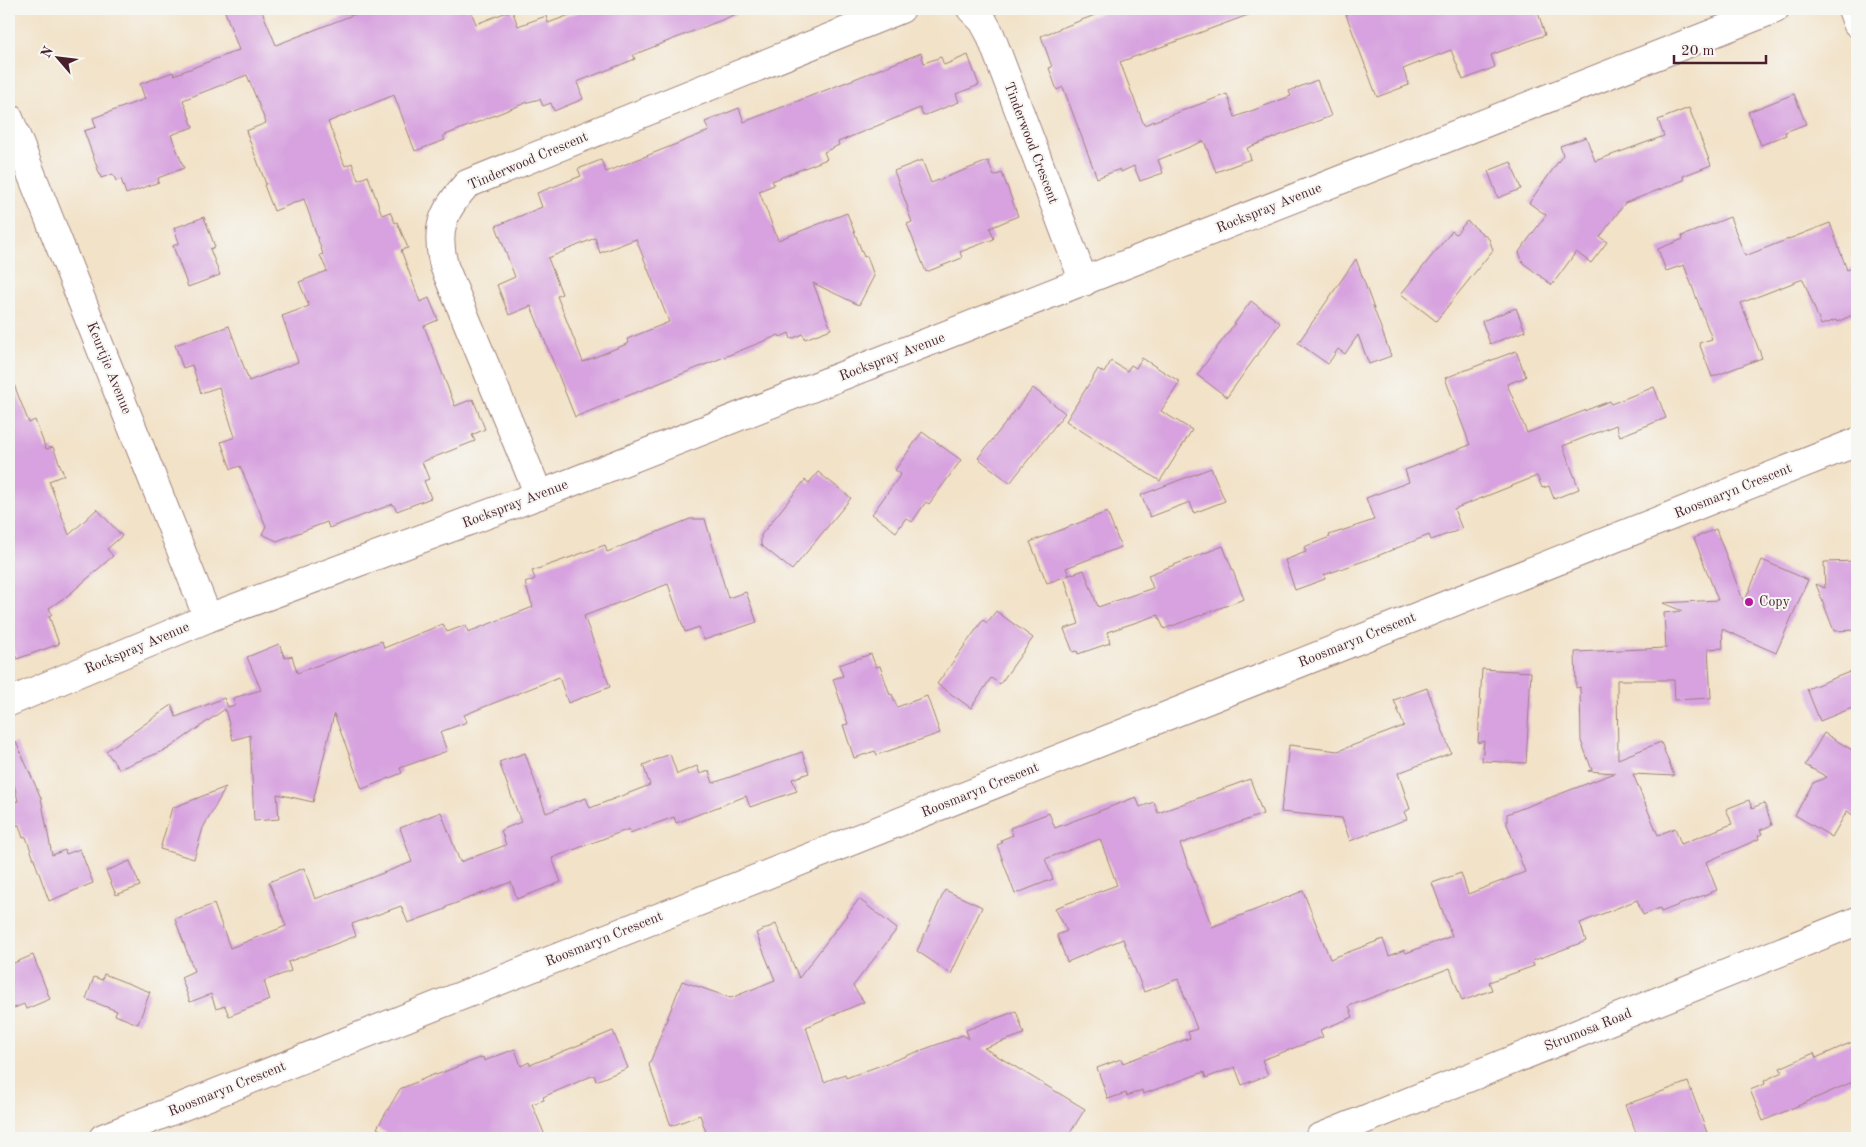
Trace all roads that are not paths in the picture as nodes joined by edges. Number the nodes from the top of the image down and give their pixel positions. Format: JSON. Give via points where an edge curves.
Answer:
{"nodes":[{"id":1,"x":901,"y":9,"type":"edge"},
{"id":2,"x":971,"y":9,"type":"edge"},
{"id":3,"x":1775,"y":9,"type":"edge"},
{"id":4,"x":1852,"y":9,"type":"edge"},
{"id":5,"x":1857,"y":22,"type":"edge"},
{"id":6,"x":9,"y":118,"type":"edge"},
{"id":7,"x":1084,"y":282,"type":"junction"},
{"id":8,"x":1857,"y":442,"type":"edge"},
{"id":9,"x":540,"y":495,"type":"junction"},
{"id":10,"x":208,"y":618,"type":"junction"},
{"id":11,"x":9,"y":702,"type":"edge"},
{"id":12,"x":1857,"y":921,"type":"edge"},
{"id":13,"x":103,"y":1138,"type":"edge"},
{"id":14,"x":1319,"y":1138,"type":"edge"}],
"edges":[{"from":1,"to":9,"type":"street","name":"Tinderwood Crescent","via":[[467,184],[454,198],[441,227],[439,245],[444,266]]},
{"from":2,"to":7,"type":"street","name":"Tinderwood Crescent","via":[[990,34]]},
{"from":3,"to":7,"type":"street","name":"Rockspray Avenue"},
{"from":4,"to":5,"type":"street"},
{"from":6,"to":10,"type":"street","name":"Keurtjie Avenue"},
{"from":7,"to":9,"type":"street","name":"Rockspray Avenue"},
{"from":8,"to":13,"type":"street","name":"Roosmaryn Crescent"},
{"from":9,"to":10,"type":"street","name":"Rockspray Avenue"},
{"from":10,"to":11,"type":"street","name":"Rockspray Avenue"},
{"from":12,"to":14,"type":"street","name":"Strumosa Road"}]}
